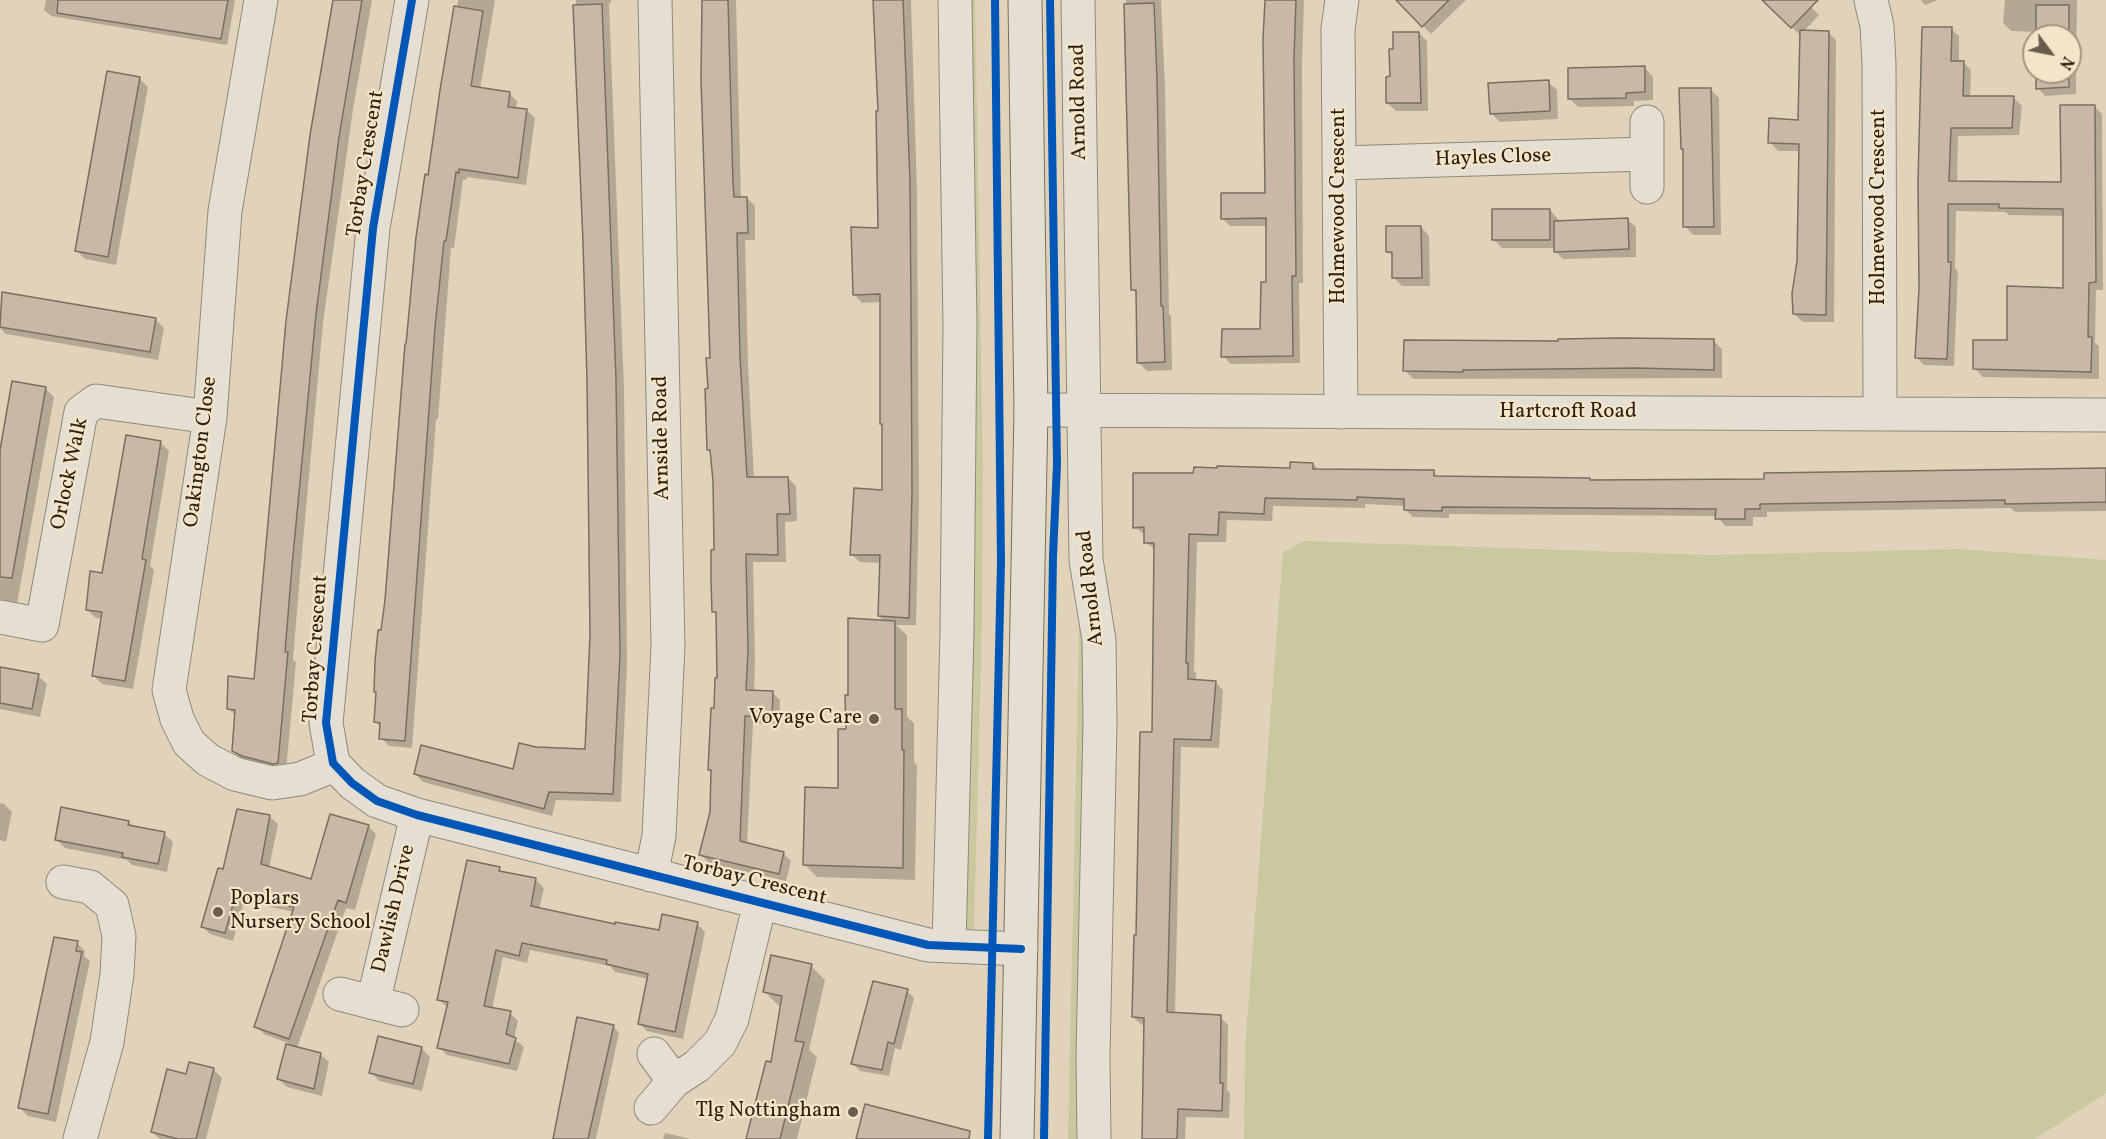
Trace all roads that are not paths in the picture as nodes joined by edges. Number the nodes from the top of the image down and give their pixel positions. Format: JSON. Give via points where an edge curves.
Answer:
{"nodes":[{"id":1,"x":261,"y":0,"type":"edge"},
{"id":2,"x":412,"y":0,"type":"edge"},
{"id":3,"x":655,"y":0,"type":"edge"},
{"id":4,"x":955,"y":0,"type":"edge"},
{"id":5,"x":1025,"y":0,"type":"edge"},
{"id":6,"x":1078,"y":0,"type":"edge"},
{"id":7,"x":1342,"y":0,"type":"edge"},
{"id":8,"x":1871,"y":0,"type":"edge"},
{"id":9,"x":1647,"y":122,"type":"dead end"},
{"id":10,"x":1647,"y":154,"type":"junction"},
{"id":11,"x":1339,"y":163,"type":"junction"},
{"id":12,"x":1647,"y":187,"type":"dead end"},
{"id":13,"x":1031,"y":410,"type":"junction"},
{"id":14,"x":1084,"y":411,"type":"junction"},
{"id":15,"x":1341,"y":412,"type":"junction"},
{"id":16,"x":1880,"y":414,"type":"junction"},
{"id":17,"x":2106,"y":415,"type":"edge"},
{"id":18,"x":210,"y":417,"type":"junction"},
{"id":19,"x":0,"y":617,"type":"edge"},
{"id":20,"x":333,"y":763,"type":"junction"},
{"id":21,"x":417,"y":815,"type":"junction"},
{"id":22,"x":651,"y":874,"type":"junction"},
{"id":23,"x":63,"y":882,"type":"dead end"},
{"id":24,"x":760,"y":903,"type":"junction"},
{"id":25,"x":949,"y":946,"type":"junction"},
{"id":26,"x":1021,"y":949,"type":"junction"},
{"id":27,"x":340,"y":994,"type":"dead end"},
{"id":28,"x":654,"y":1054,"type":"dead end"},
{"id":29,"x":674,"y":1081,"type":"junction"},
{"id":30,"x":651,"y":1108,"type":"dead end"},
{"id":31,"x":80,"y":1139,"type":"edge"},
{"id":32,"x":1017,"y":1139,"type":"edge"},
{"id":33,"x":1094,"y":1139,"type":"edge"}],
"edges":[{"from":1,"to":18,"type":"street","name":"Oakington Close","via":[[225,211]]},
{"from":2,"to":20,"type":"street","name":"Torbay Crescent","via":[[373,228],[326,723]]},
{"from":3,"to":22,"type":"street","name":"Arnside Road","via":[[668,646],[659,836]]},
{"from":4,"to":25,"type":"street","via":[[960,325]]},
{"from":5,"to":13,"type":"street"},
{"from":6,"to":14,"type":"street","name":"Arnold Road"},
{"from":7,"to":11,"type":"street","name":"Holmewood Crescent","via":[[1338,29]]},
{"from":8,"to":16,"type":"street","name":"Holmewood Crescent","via":[[1879,64]]},
{"from":9,"to":10,"type":"street"},
{"from":10,"to":11,"type":"street","name":"Hayles Close"},
{"from":10,"to":12,"type":"street"},
{"from":11,"to":15,"type":"street","name":"Holmewood Crescent"},
{"from":13,"to":14,"type":"street","name":"Hartcroft Road"},
{"from":13,"to":26,"type":"street"},
{"from":14,"to":15,"type":"street","name":"Hartcroft Road"},
{"from":14,"to":33,"type":"street","name":"Arnold Road","via":[[1086,560],[1099,640],[1100,688]]},
{"from":15,"to":16,"type":"street","name":"Hartcroft Road"},
{"from":16,"to":17,"type":"street","name":"Hartcroft Road"},
{"from":18,"to":19,"type":"street","name":"Orlock Walk","via":[[96,400],[81,412],[42,625]]},
{"from":18,"to":20,"type":"street","name":"Oakington Close","via":[[169,690],[177,719],[189,743],[208,760],[235,774],[272,783],[300,779]]},
{"from":20,"to":21,"type":"street","name":"Torbay Crescent","via":[[351,783],[377,801]]},
{"from":21,"to":22,"type":"street","name":"Torbay Crescent"},
{"from":21,"to":27,"type":"street","name":"Dawlish Drive","via":[[388,1007]]},
{"from":22,"to":24,"type":"street","name":"Torbay Crescent"},
{"from":23,"to":31,"type":"street","via":[[124,898],[107,1042]]},
{"from":24,"to":25,"type":"street","name":"Torbay Crescent","via":[[928,945]]},
{"from":24,"to":29,"type":"street","via":[[732,1019],[720,1043],[697,1066]]},
{"from":25,"to":26,"type":"street","name":"Torbay Crescent"},
{"from":26,"to":32,"type":"street"},
{"from":28,"to":29,"type":"street"},
{"from":29,"to":30,"type":"street"}]}
